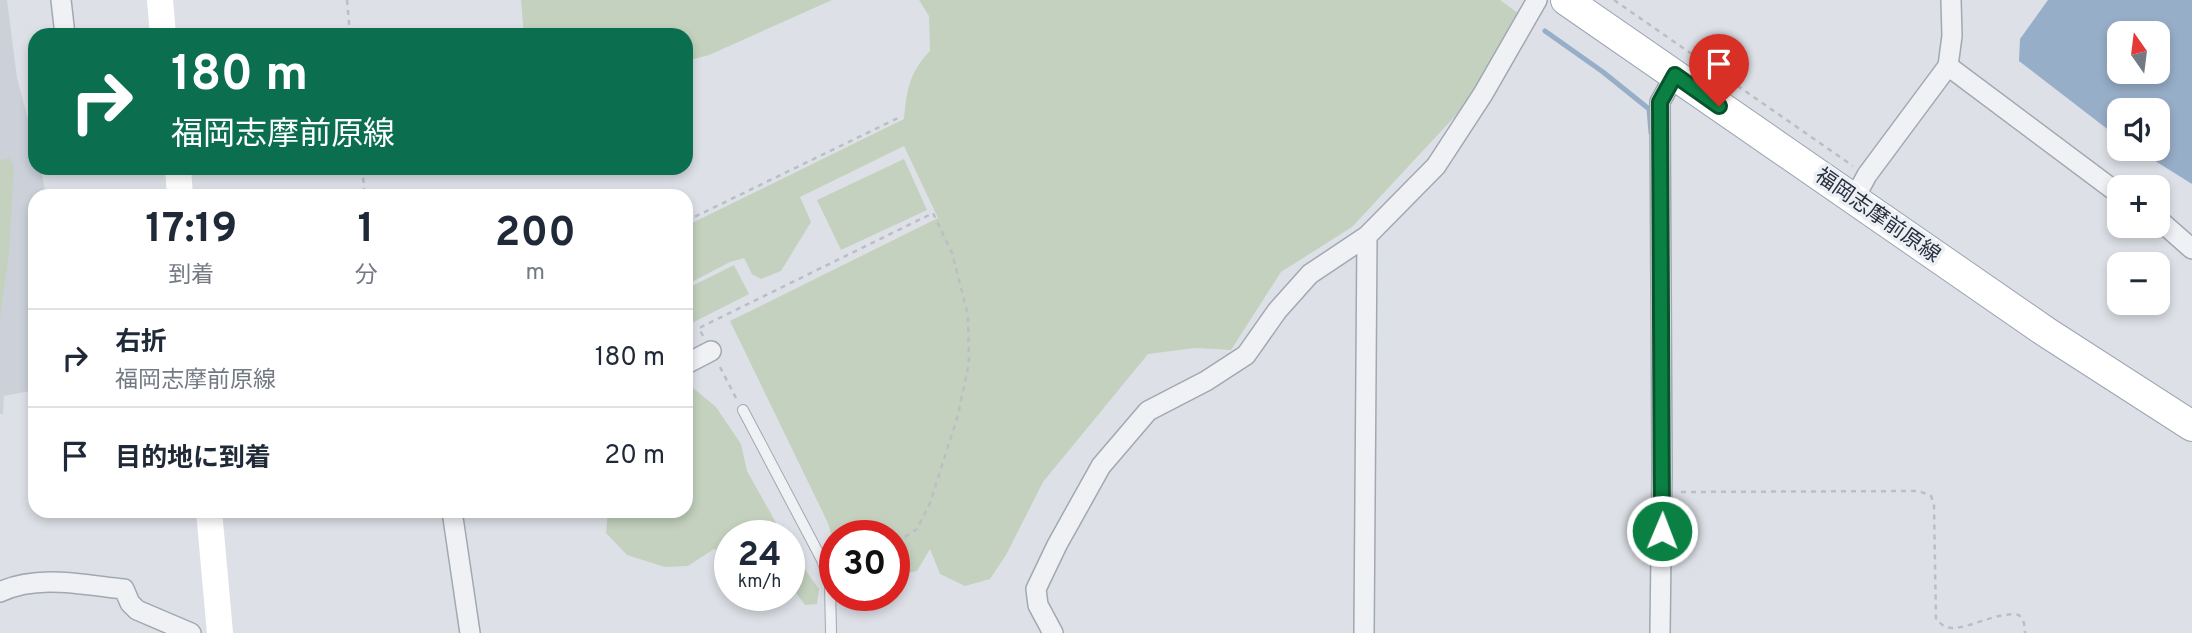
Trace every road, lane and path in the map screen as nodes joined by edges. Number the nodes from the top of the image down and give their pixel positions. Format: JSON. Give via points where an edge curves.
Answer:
{"nodes":[{"id":1,"x":61,"y":0,"type":"edge"},
{"id":2,"x":160,"y":0,"type":"edge"},
{"id":3,"x":347,"y":0,"type":"edge"},
{"id":4,"x":1537,"y":0,"type":"edge"},
{"id":5,"x":1566,"y":0,"type":"edge"},
{"id":6,"x":1614,"y":0,"type":"edge"},
{"id":7,"x":1951,"y":0,"type":"edge"},
{"id":8,"x":64,"y":28,"type":"edge"},
{"id":9,"x":162,"y":28,"type":"edge"},
{"id":10,"x":349,"y":28,"type":"edge"},
{"id":11,"x":1948,"y":66,"type":"junction"},
{"id":12,"x":1675,"y":75,"type":"junction"},
{"id":13,"x":900,"y":117,"type":"dead end"},
{"id":14,"x":2107,"y":185,"type":"edge"},
{"id":15,"x":1861,"y":187,"type":"junction"},
{"id":16,"x":693,"y":218,"type":"edge"},
{"id":17,"x":2170,"y":230,"type":"edge"},
{"id":18,"x":1367,"y":236,"type":"junction"},
{"id":19,"x":2192,"y":249,"type":"edge"},
{"id":20,"x":711,"y":351,"type":"junction"},
{"id":21,"x":693,"y":360,"type":"edge"},
{"id":22,"x":743,"y":410,"type":"joint"},
{"id":23,"x":2192,"y":426,"type":"edge"},
{"id":24,"x":1662,"y":492,"type":"junction"},
{"id":25,"x":210,"y":518,"type":"edge"},
{"id":26,"x":453,"y":518,"type":"edge"},
{"id":27,"x":910,"y":534,"type":"edge"},
{"id":28,"x":0,"y":592,"type":"edge"},
{"id":29,"x":191,"y":633,"type":"edge"},
{"id":30,"x":220,"y":633,"type":"edge"},
{"id":31,"x":470,"y":633,"type":"edge"},
{"id":32,"x":831,"y":633,"type":"edge"},
{"id":33,"x":1053,"y":633,"type":"edge"},
{"id":34,"x":1364,"y":633,"type":"edge"},
{"id":35,"x":1660,"y":633,"type":"edge"},
{"id":36,"x":2025,"y":633,"type":"edge"}],
"edges":[{"from":1,"to":8,"type":"street"},
{"from":2,"to":9,"type":"main road"},
{"from":3,"to":10,"type":"path"},
{"from":4,"to":18,"type":"street","via":[[1436,166]]},
{"from":5,"to":12,"type":"main road","name":"福岡志摩前原線"},
{"from":6,"to":15,"type":"path"},
{"from":7,"to":11,"type":"street"},
{"from":11,"to":14,"type":"street"},
{"from":11,"to":15,"type":"street"},
{"from":12,"to":15,"type":"main road","name":"福岡志摩前原線"},
{"from":12,"to":24,"type":"street","via":[[1660,102]]},
{"from":13,"to":16,"type":"path"},
{"from":15,"to":23,"type":"main road","name":"福岡志摩前原線","via":[[2057,339]]},
{"from":17,"to":19,"type":"street"},
{"from":18,"to":33,"type":"street","via":[[1310,274],[1246,355],[1148,411],[1101,466],[1036,589],[1038,604]]},
{"from":18,"to":34,"type":"street"},
{"from":20,"to":21,"type":"street"},
{"from":20,"to":22,"type":"path"},
{"from":20,"to":27,"type":"path","via":[[699,328],[933,214],[952,253],[968,315],[969,363],[930,503]]},
{"from":22,"to":32,"type":"lane","via":[[822,560],[830,583]]},
{"from":24,"to":35,"type":"street"},
{"from":24,"to":36,"type":"path","via":[[1919,491],[1931,496],[1934,504],[1936,620],[1956,628],[2009,612],[2019,615]]},
{"from":25,"to":30,"type":"main road"},
{"from":26,"to":31,"type":"street"},
{"from":28,"to":29,"type":"street","via":[[49,581],[124,589],[137,610]]}]}
